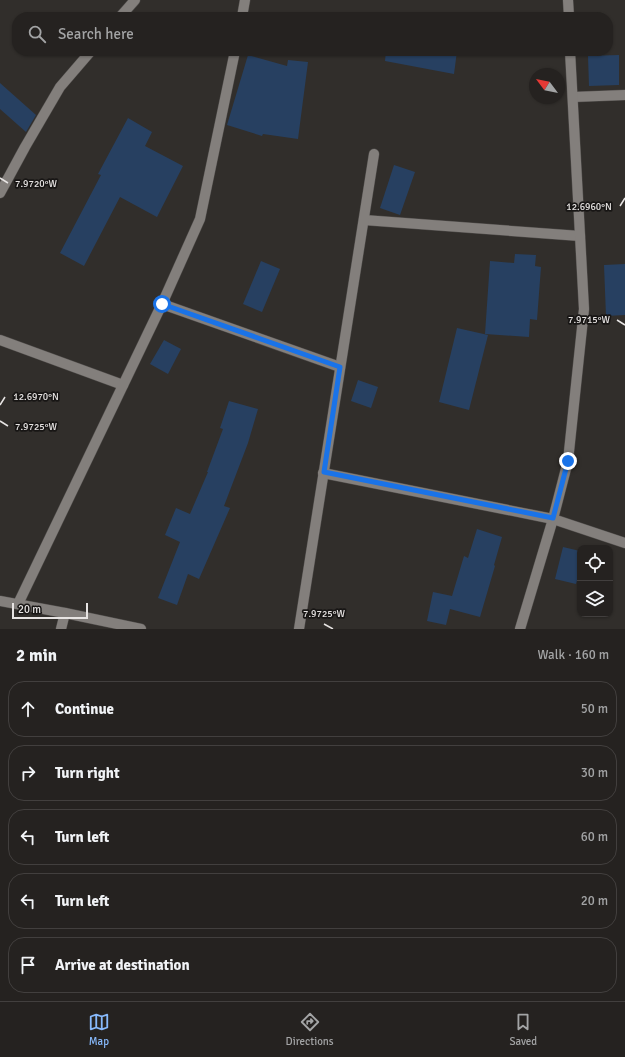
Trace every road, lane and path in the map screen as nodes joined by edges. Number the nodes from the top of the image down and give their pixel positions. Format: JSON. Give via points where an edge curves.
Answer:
{"nodes":[{"id":1,"x":135,"y":0,"type":"edge"},
{"id":2,"x":245,"y":0,"type":"edge"},
{"id":3,"x":568,"y":0,"type":"edge"},
{"id":4,"x":124,"y":12,"type":"edge"},
{"id":5,"x":243,"y":12,"type":"edge"},
{"id":6,"x":569,"y":12,"type":"edge"},
{"id":7,"x":87,"y":56,"type":"edge"},
{"id":8,"x":234,"y":56,"type":"edge"},
{"id":9,"x":570,"y":56,"type":"edge"},
{"id":10,"x":625,"y":95,"type":"edge"},
{"id":11,"x":573,"y":97,"type":"junction"},
{"id":12,"x":374,"y":154,"type":"dead end"},
{"id":13,"x":0,"y":193,"type":"edge"},
{"id":14,"x":364,"y":220,"type":"junction"},
{"id":15,"x":580,"y":236,"type":"junction"},
{"id":16,"x":162,"y":304,"type":"junction"},
{"id":17,"x":0,"y":340,"type":"edge"},
{"id":18,"x":340,"y":367,"type":"junction"},
{"id":19,"x":123,"y":386,"type":"junction"},
{"id":20,"x":324,"y":472,"type":"junction"},
{"id":21,"x":553,"y":518,"type":"junction"},
{"id":22,"x":625,"y":543,"type":"edge"},
{"id":23,"x":0,"y":601,"type":"edge"},
{"id":24,"x":18,"y":604,"type":"junction"},
{"id":25,"x":65,"y":613,"type":"junction"},
{"id":26,"x":61,"y":629,"type":"edge"},
{"id":27,"x":141,"y":629,"type":"edge"},
{"id":28,"x":299,"y":629,"type":"edge"},
{"id":29,"x":520,"y":629,"type":"edge"}],
"edges":[{"from":1,"to":4,"type":"street"},
{"from":2,"to":5,"type":"street"},
{"from":3,"to":6,"type":"street"},
{"from":7,"to":13,"type":"street","via":[[60,87]]},
{"from":8,"to":16,"type":"street","via":[[200,219]]},
{"from":9,"to":11,"type":"street"},
{"from":10,"to":11,"type":"street"},
{"from":11,"to":15,"type":"street"},
{"from":12,"to":14,"type":"street"},
{"from":14,"to":15,"type":"street"},
{"from":14,"to":18,"type":"street"},
{"from":15,"to":21,"type":"street","via":[[584,309],[568,461]]},
{"from":16,"to":18,"type":"street"},
{"from":16,"to":19,"type":"street"},
{"from":17,"to":19,"type":"street"},
{"from":18,"to":20,"type":"street"},
{"from":19,"to":24,"type":"street"},
{"from":20,"to":21,"type":"street"},
{"from":20,"to":28,"type":"street"},
{"from":21,"to":22,"type":"street"},
{"from":21,"to":29,"type":"street"},
{"from":23,"to":24,"type":"street"},
{"from":24,"to":25,"type":"street"},
{"from":25,"to":26,"type":"street"},
{"from":25,"to":27,"type":"street"}]}
